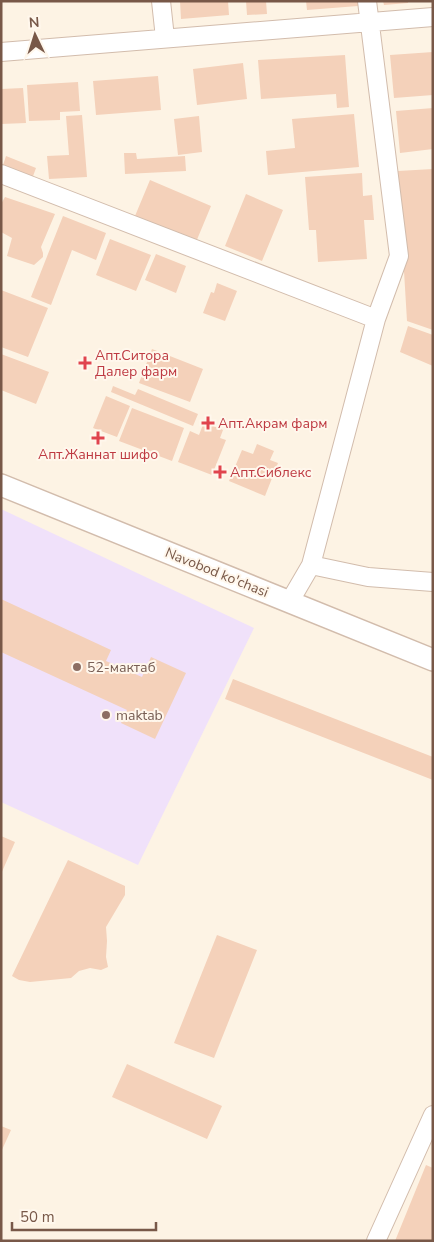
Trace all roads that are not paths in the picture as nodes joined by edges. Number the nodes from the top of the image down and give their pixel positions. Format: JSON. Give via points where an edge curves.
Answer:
{"nodes":[{"id":1,"x":161,"y":1,"type":"edge"},
{"id":2,"x":367,"y":1,"type":"edge"},
{"id":3,"x":433,"y":17,"type":"edge"},
{"id":4,"x":369,"y":23,"type":"junction"},
{"id":5,"x":165,"y":38,"type":"junction"},
{"id":6,"x":1,"y":52,"type":"edge"},
{"id":7,"x":1,"y":174,"type":"edge"},
{"id":8,"x":376,"y":319,"type":"junction"},
{"id":9,"x":1,"y":485,"type":"edge"},
{"id":10,"x":311,"y":565,"type":"junction"},
{"id":11,"x":433,"y":582,"type":"edge"},
{"id":12,"x":290,"y":601,"type":"junction"},
{"id":13,"x":433,"y":660,"type":"edge"},
{"id":14,"x":433,"y":1115,"type":"edge"},
{"id":15,"x":376,"y":1241,"type":"edge"}],
"edges":[{"from":1,"to":5,"type":"street"},
{"from":2,"to":4,"type":"street"},
{"from":3,"to":4,"type":"street"},
{"from":4,"to":5,"type":"street"},
{"from":4,"to":8,"type":"street","via":[[399,256]]},
{"from":5,"to":6,"type":"street"},
{"from":7,"to":8,"type":"street"},
{"from":8,"to":10,"type":"street"},
{"from":9,"to":12,"type":"street","name":"Navobod ko'chasi"},
{"from":10,"to":11,"type":"street","via":[[368,576]]},
{"from":10,"to":12,"type":"street"},
{"from":12,"to":13,"type":"street","name":"Navobod ko'chasi"},
{"from":14,"to":15,"type":"street"}]}
